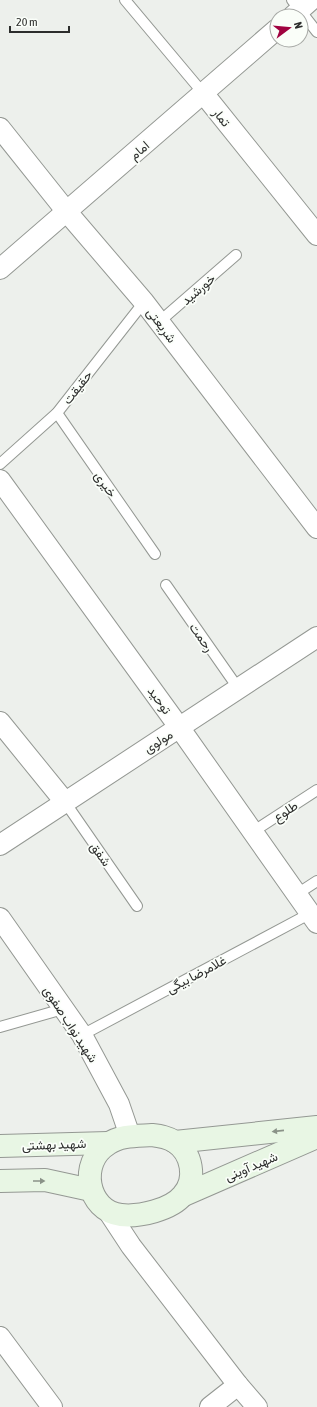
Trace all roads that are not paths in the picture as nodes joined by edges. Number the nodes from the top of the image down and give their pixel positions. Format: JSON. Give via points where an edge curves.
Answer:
{"nodes":[{"id":1,"x":124,"y":0,"type":"edge"},
{"id":2,"x":299,"y":6,"type":"edge"},
{"id":3,"x":317,"y":32,"type":"edge"},
{"id":4,"x":269,"y":36,"type":"edge"},
{"id":5,"x":203,"y":93,"type":"junction"},
{"id":6,"x":0,"y":128,"type":"edge"},
{"id":7,"x":67,"y":212,"type":"junction"},
{"id":8,"x":317,"y":235,"type":"edge"},
{"id":9,"x":236,"y":255,"type":"dead end"},
{"id":10,"x":0,"y":269,"type":"edge"},
{"id":11,"x":144,"y":302,"type":"junction"},
{"id":12,"x":159,"y":322,"type":"junction"},
{"id":13,"x":57,"y":413,"type":"junction"},
{"id":14,"x":0,"y":464,"type":"edge"},
{"id":15,"x":0,"y":480,"type":"edge"},
{"id":16,"x":317,"y":528,"type":"edge"},
{"id":17,"x":155,"y":554,"type":"dead end"},
{"id":18,"x":166,"y":585,"type":"dead end"},
{"id":19,"x":317,"y":637,"type":"edge"},
{"id":20,"x":238,"y":688,"type":"junction"},
{"id":21,"x":0,"y":722,"type":"edge"},
{"id":22,"x":180,"y":727,"type":"junction"},
{"id":23,"x":317,"y":790,"type":"edge"},
{"id":24,"x":65,"y":802,"type":"junction"},
{"id":25,"x":254,"y":831,"type":"junction"},
{"id":26,"x":0,"y":845,"type":"edge"},
{"id":27,"x":317,"y":881,"type":"edge"},
{"id":28,"x":297,"y":894,"type":"junction"},
{"id":29,"x":137,"y":906,"type":"dead end"},
{"id":30,"x":0,"y":918,"type":"edge"},
{"id":31,"x":314,"y":918,"type":"edge"},
{"id":32,"x":63,"y":1009,"type":"junction"},
{"id":33,"x":0,"y":1027,"type":"edge"},
{"id":34,"x":82,"y":1035,"type":"junction"},
{"id":35,"x":130,"y":1136,"type":"junction"},
{"id":36,"x":316,"y":1138,"type":"edge"},
{"id":37,"x":175,"y":1142,"type":"junction"},
{"id":38,"x":108,"y":1143,"type":"junction"},
{"id":39,"x":0,"y":1146,"type":"edge"},
{"id":40,"x":0,"y":1181,"type":"edge"},
{"id":41,"x":91,"y":1190,"type":"junction"},
{"id":42,"x":184,"y":1195,"type":"junction"},
{"id":43,"x":108,"y":1211,"type":"junction"},
{"id":44,"x":0,"y":1337,"type":"edge"},
{"id":45,"x":238,"y":1385,"type":"junction"},
{"id":46,"x":52,"y":1407,"type":"edge"},
{"id":47,"x":210,"y":1407,"type":"edge"},
{"id":48,"x":257,"y":1407,"type":"edge"}],
"edges":[{"from":1,"to":5,"type":"lane","name":"تمار"},
{"from":2,"to":3,"type":"lane"},
{"from":4,"to":5,"type":"street","name":"امام"},
{"from":5,"to":7,"type":"street","name":"امام"},
{"from":5,"to":8,"type":"street","name":"تمار"},
{"from":6,"to":7,"type":"street","name":"شریعتی"},
{"from":7,"to":10,"type":"street","name":"امام"},
{"from":7,"to":11,"type":"street","name":"شریعتی"},
{"from":9,"to":12,"type":"lane","name":"خورشید"},
{"from":11,"to":12,"type":"street","name":"شریعتی"},
{"from":11,"to":13,"type":"lane","name":"حقیقت"},
{"from":12,"to":16,"type":"street","name":"شریعتی"},
{"from":13,"to":14,"type":"lane","name":"حقیقت"},
{"from":13,"to":17,"type":"lane","name":"خیری"},
{"from":15,"to":22,"type":"street","name":"توحید"},
{"from":18,"to":20,"type":"lane","name":"رحمت"},
{"from":19,"to":20,"type":"street","name":"مولوی"},
{"from":20,"to":22,"type":"street","name":"مولوی"},
{"from":21,"to":24,"type":"street"},
{"from":22,"to":24,"type":"street","name":"مولوی"},
{"from":22,"to":25,"type":"street","name":"توحید"},
{"from":23,"to":25,"type":"lane","name":"طلوع"},
{"from":24,"to":26,"type":"street","name":"مولوی"},
{"from":24,"to":29,"type":"lane","name":"شفق"},
{"from":25,"to":28,"type":"street","name":"توحید"},
{"from":27,"to":28,"type":"lane"},
{"from":28,"to":31,"type":"street","name":"توحید"},
{"from":30,"to":32,"type":"street","name":"شهید نواب صفوی"},
{"from":31,"to":34,"type":"lane","name":"غلامرضا بیگی"},
{"from":32,"to":33,"type":"lane"},
{"from":32,"to":34,"type":"street","name":"شهید نواب صفوی"},
{"from":34,"to":35,"type":"street","name":"شهید نواب صفوی","via":[[119,1104]]},
{"from":35,"to":37,"type":"street","via":[[152,1135]]},
{"from":35,"to":38,"type":"street"},
{"from":36,"to":37,"type":"street","name":"شهید آوینی","one_way":true},
{"from":36,"to":42,"type":"street","name":"شهید آوینی"},
{"from":37,"to":42,"type":"street","via":[[184,1150],[189,1160],[190,1184]]},
{"from":38,"to":39,"type":"street","name":"شهید بهشتی"},
{"from":38,"to":41,"type":"street","via":[[91,1163]]},
{"from":40,"to":41,"type":"street","one_way":true,"via":[[45,1180]]},
{"from":41,"to":43,"type":"street","via":[[98,1202]]},
{"from":42,"to":43,"type":"street","via":[[175,1203],[143,1214],[121,1215]]},
{"from":43,"to":45,"type":"street","via":[[131,1246]]},
{"from":44,"to":46,"type":"street"},
{"from":45,"to":47,"type":"street"},
{"from":45,"to":48,"type":"street"}]}
